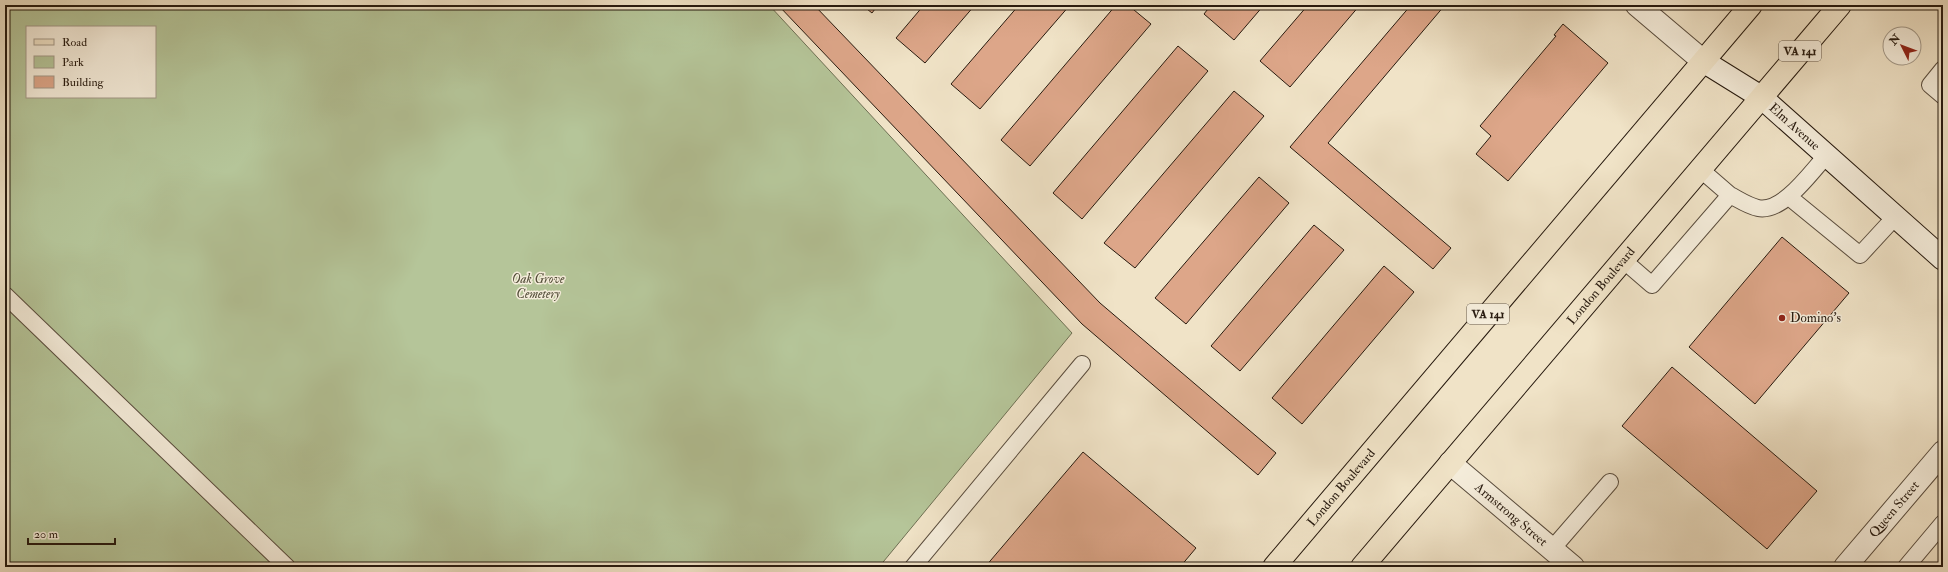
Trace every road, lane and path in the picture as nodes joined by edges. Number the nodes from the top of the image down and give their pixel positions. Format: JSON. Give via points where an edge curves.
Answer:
{"nodes":[{"id":1,"x":1637,"y":5,"type":"edge"},
{"id":2,"x":1750,"y":5,"type":"edge"},
{"id":3,"x":1840,"y":5,"type":"edge"},
{"id":4,"x":1703,"y":61,"type":"junction"},
{"id":5,"x":1943,"y":69,"type":"edge"},
{"id":6,"x":1943,"y":96,"type":"edge"},
{"id":7,"x":1761,"y":97,"type":"junction"},
{"id":8,"x":1826,"y":156,"type":"junction"},
{"id":9,"x":1700,"y":169,"type":"junction"},
{"id":10,"x":1730,"y":195,"type":"junction"},
{"id":11,"x":1789,"y":197,"type":"junction"},
{"id":12,"x":1895,"y":217,"type":"junction"},
{"id":13,"x":1623,"y":260,"type":"junction"},
{"id":14,"x":1943,"y":260,"type":"edge"},
{"id":15,"x":5,"y":295,"type":"edge"},
{"id":16,"x":1082,"y":364,"type":"dead end"},
{"id":17,"x":1943,"y":452,"type":"edge"},
{"id":18,"x":1450,"y":463,"type":"junction"},
{"id":19,"x":1610,"y":482,"type":"dead end"},
{"id":20,"x":1943,"y":524,"type":"edge"},
{"id":21,"x":1552,"y":549,"type":"junction"},
{"id":22,"x":287,"y":567,"type":"edge"},
{"id":23,"x":913,"y":567,"type":"edge"},
{"id":24,"x":1274,"y":567,"type":"edge"},
{"id":25,"x":1362,"y":567,"type":"edge"},
{"id":26,"x":1572,"y":567,"type":"edge"},
{"id":27,"x":1845,"y":567,"type":"edge"},
{"id":28,"x":1906,"y":567,"type":"edge"}],
"edges":[{"from":1,"to":4,"type":"street","name":"Elm Avenue"},
{"from":2,"to":4,"type":"main road","name":"London Boulevard","number":"VA 141"},
{"from":3,"to":7,"type":"main road","name":"London Boulevard","number":"VA 141"},
{"from":4,"to":7,"type":"street","name":"Elm Avenue"},
{"from":4,"to":24,"type":"main road","name":"London Boulevard","number":"VA 141"},
{"from":5,"to":6,"type":"lane","via":[[1930,85]]},
{"from":7,"to":8,"type":"street","name":"Elm Avenue"},
{"from":7,"to":9,"type":"main road","name":"London Boulevard","number":"VA 141"},
{"from":8,"to":11,"type":"lane"},
{"from":8,"to":12,"type":"street","name":"Elm Avenue"},
{"from":9,"to":10,"type":"lane"},
{"from":9,"to":13,"type":"main road","name":"London Boulevard","number":"VA 141"},
{"from":10,"to":11,"type":"lane","via":[[1758,208],[1771,208]]},
{"from":10,"to":13,"type":"lane","via":[[1652,285]]},
{"from":11,"to":12,"type":"lane","via":[[1860,255]]},
{"from":12,"to":14,"type":"street","name":"Elm Avenue"},
{"from":13,"to":18,"type":"main road","name":"London Boulevard","number":"VA 141"},
{"from":15,"to":22,"type":"lane"},
{"from":16,"to":23,"type":"lane"},
{"from":17,"to":27,"type":"street","name":"Queen Street"},
{"from":18,"to":21,"type":"street","name":"Armstrong Street"},
{"from":18,"to":25,"type":"main road","name":"London Boulevard","number":"VA 141"},
{"from":19,"to":21,"type":"lane"},
{"from":20,"to":28,"type":"lane"},
{"from":21,"to":26,"type":"street","name":"Armstrong Street"}]}
